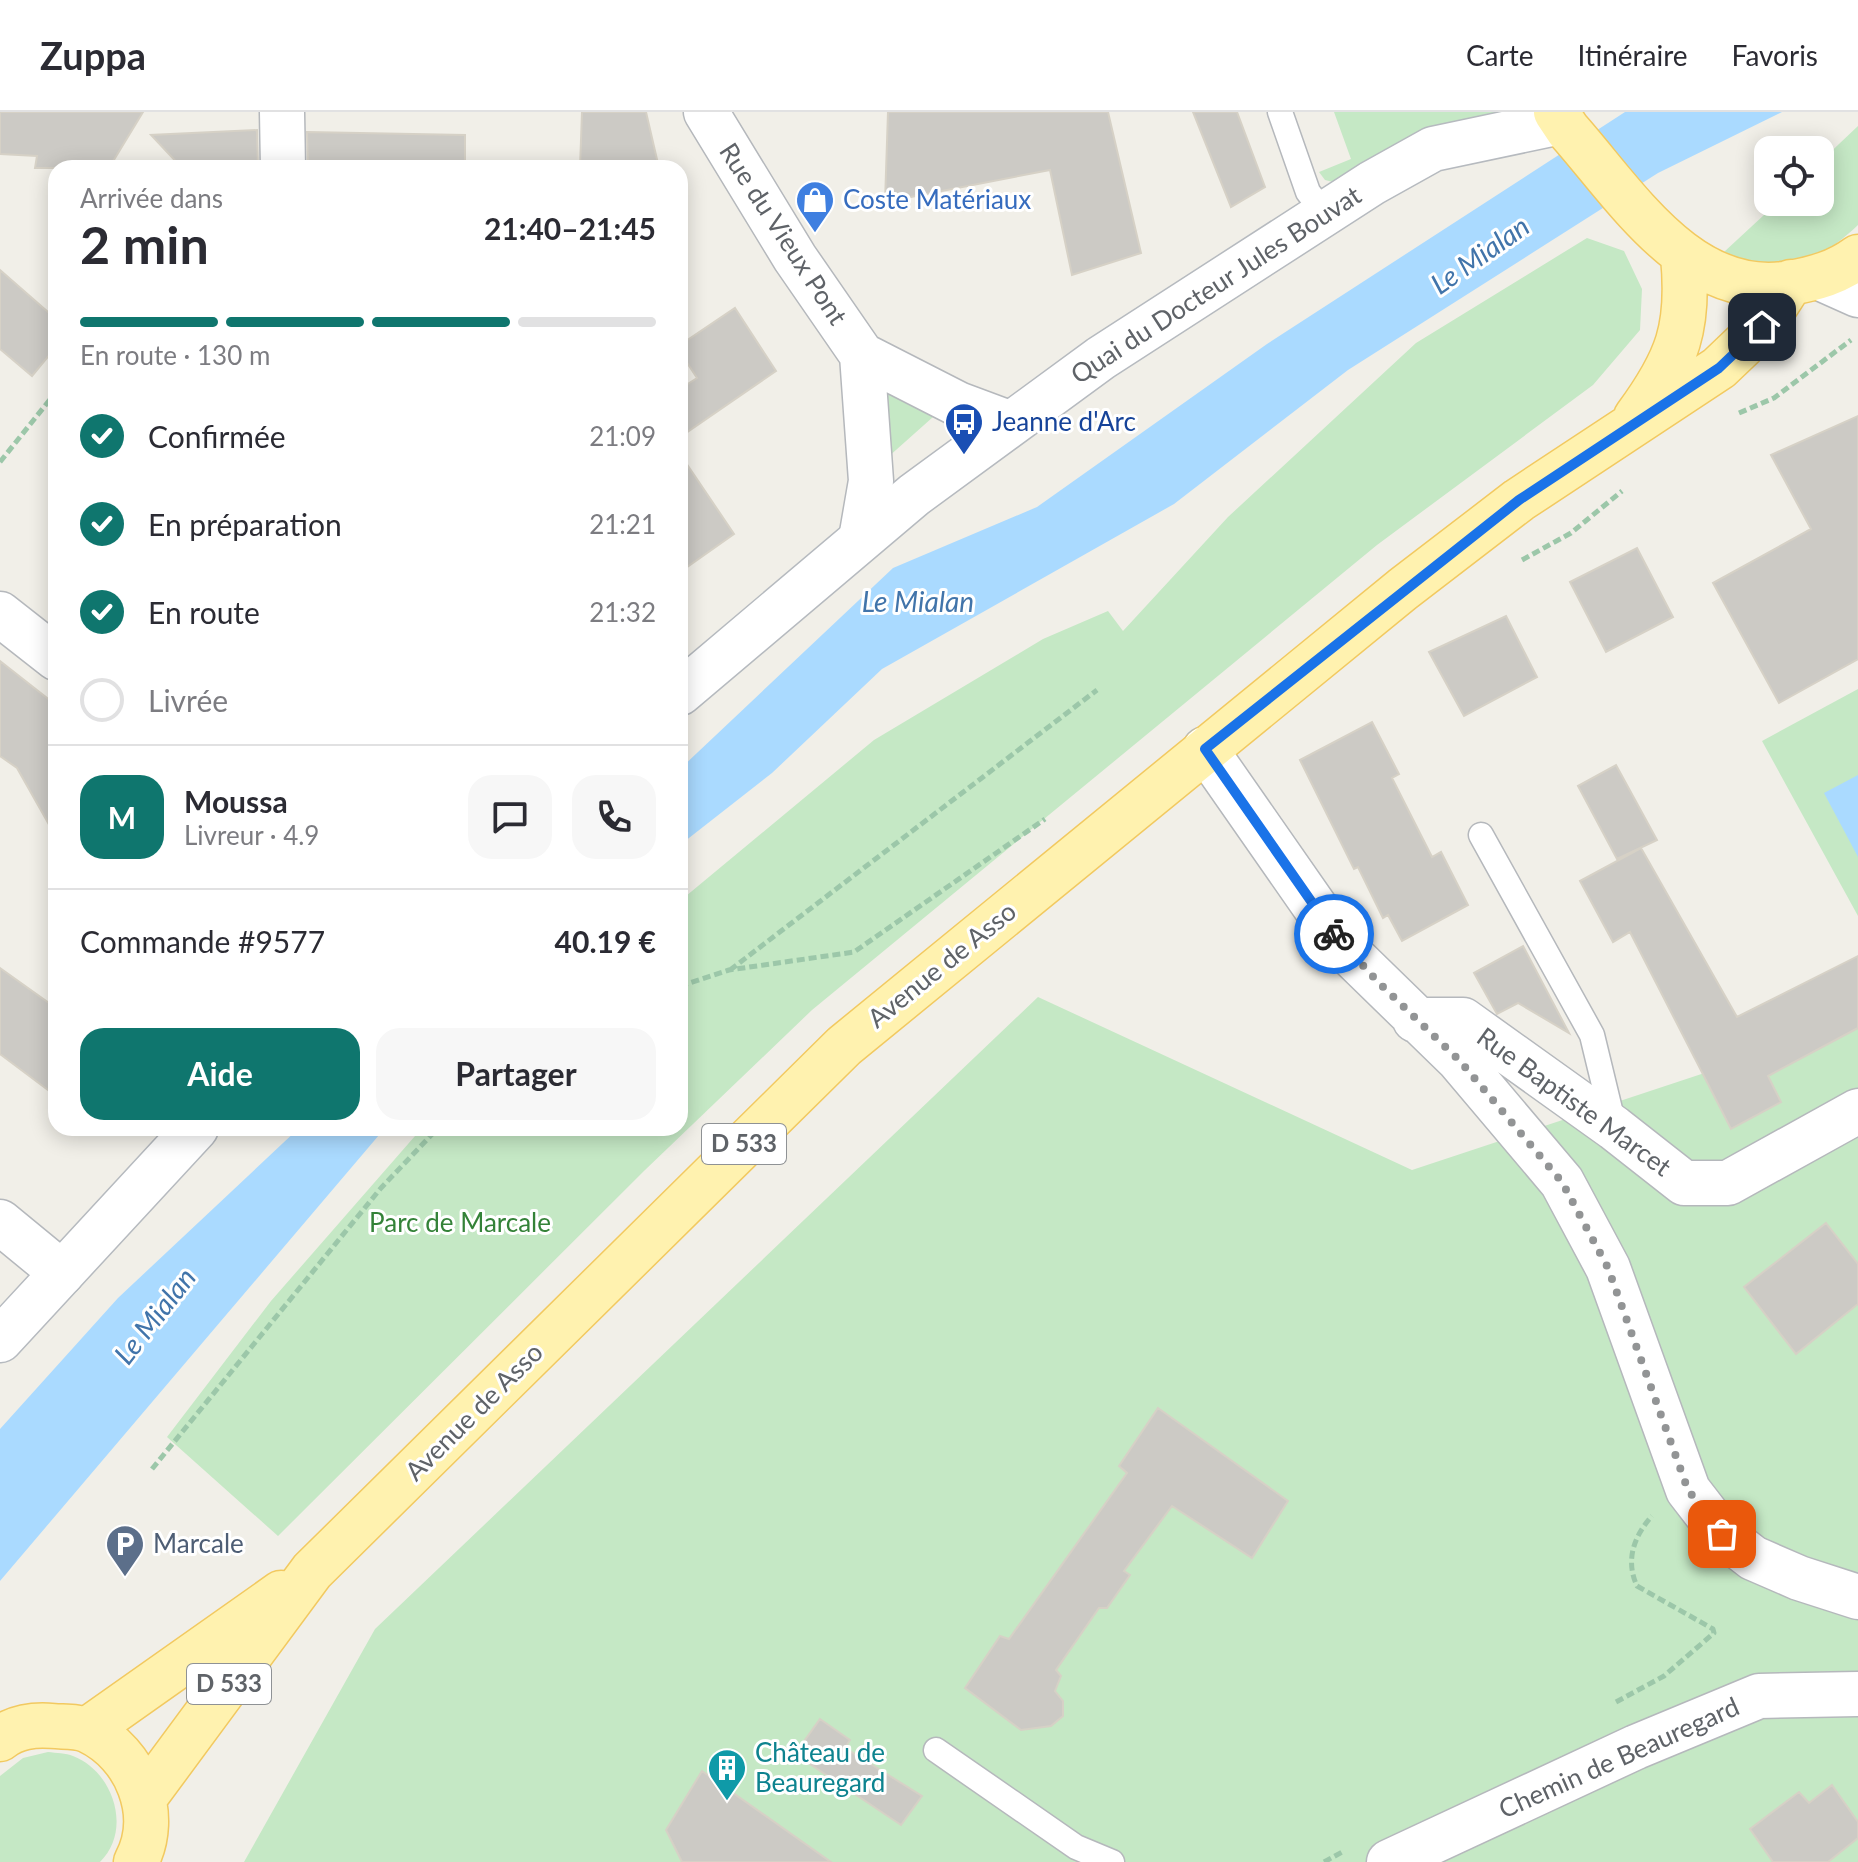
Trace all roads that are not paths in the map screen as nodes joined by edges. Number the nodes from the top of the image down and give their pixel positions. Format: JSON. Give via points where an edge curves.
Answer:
{"nodes":[{"id":1,"x":282,"y":112,"type":"edge"},
{"id":2,"x":706,"y":112,"type":"edge"},
{"id":3,"x":1280,"y":112,"type":"edge"},
{"id":4,"x":1562,"y":121,"type":"edge"},
{"id":5,"x":283,"y":160,"type":"edge"},
{"id":6,"x":1325,"y":214,"type":"junction"},
{"id":7,"x":1678,"y":251,"type":"junction"},
{"id":8,"x":1858,"y":257,"type":"edge"},
{"id":9,"x":1823,"y":285,"type":"edge"},
{"id":10,"x":862,"y":355,"type":"junction"},
{"id":11,"x":1009,"y":423,"type":"junction"},
{"id":12,"x":1630,"y":425,"type":"junction"},
{"id":13,"x":861,"y":539,"type":"junction"},
{"id":14,"x":0,"y":614,"type":"edge"},
{"id":15,"x":48,"y":652,"type":"edge"},
{"id":16,"x":688,"y":686,"type":"edge"},
{"id":17,"x":1205,"y":749,"type":"junction"},
{"id":18,"x":1481,"y":835,"type":"dead end"},
{"id":19,"x":1415,"y":1020,"type":"junction"},
{"id":20,"x":1858,"y":1111,"type":"edge"},
{"id":21,"x":1614,"y":1128,"type":"junction"},
{"id":22,"x":189,"y":1136,"type":"edge"},
{"id":23,"x":0,"y":1222,"type":"edge"},
{"id":24,"x":62,"y":1273,"type":"junction"},
{"id":25,"x":0,"y":1340,"type":"edge"},
{"id":26,"x":312,"y":1571,"type":"junction"},
{"id":27,"x":1858,"y":1597,"type":"edge"},
{"id":28,"x":1858,"y":1694,"type":"edge"},
{"id":29,"x":87,"y":1730,"type":"junction"},
{"id":30,"x":0,"y":1739,"type":"edge"},
{"id":31,"x":936,"y":1750,"type":"dead end"},
{"id":32,"x":145,"y":1797,"type":"junction"},
{"id":33,"x":1370,"y":1855,"type":"edge"},
{"id":34,"x":136,"y":1862,"type":"edge"},
{"id":35,"x":1112,"y":1862,"type":"edge"}],
"edges":[{"from":1,"to":5,"type":"street"},
{"from":2,"to":10,"type":"street","name":"Rue du Vieux Pont"},
{"from":3,"to":6,"type":"lane","via":[[1308,192]]},
{"from":4,"to":6,"type":"street","name":"Quai du Docteur Jules Bouvat","via":[[1433,149]]},
{"from":4,"to":7,"type":"main road"},
{"from":6,"to":11,"type":"street","name":"Quai du Docteur Jules Bouvat"},
{"from":7,"to":9,"type":"main road","via":[[1740,282]]},
{"from":7,"to":12,"type":"main road","name":"Avenue de Asso","number":"D 533","via":[[1687,300],[1685,322],[1656,389]]},
{"from":8,"to":9,"type":"main road"},
{"from":9,"to":12,"type":"main road","name":"Avenue de Asso","number":"D 533","via":[[1762,327],[1719,368]]},
{"from":10,"to":11,"type":"street","name":"Rue du Vieux Pont","via":[[958,404]]},
{"from":10,"to":13,"type":"street","name":"Rue du Vieux Pont","via":[[871,481]]},
{"from":11,"to":13,"type":"street","name":"Quai du Docteur Jules Bouvat"},
{"from":12,"to":17,"type":"main road","name":"Avenue de Asso","number":"D 533","via":[[1472,536]]},
{"from":13,"to":16,"type":"street","name":"Quai du Docteur Jules Bouvat"},
{"from":14,"to":15,"type":"street"},
{"from":17,"to":19,"type":"street","via":[[1343,947]]},
{"from":17,"to":26,"type":"main road","name":"Avenue de Asso","number":"D 533","via":[[844,1046]]},
{"from":18,"to":21,"type":"lane","via":[[1592,1035]]},
{"from":19,"to":21,"type":"street","name":"Rue Baptiste Marcet","via":[[1463,1020]]},
{"from":19,"to":27,"type":"street","via":[[1459,1060],[1562,1182],[1608,1268],[1688,1490],[1722,1534],[1753,1558]]},
{"from":20,"to":21,"type":"street","name":"Rue Baptiste Marcet","via":[[1728,1183],[1684,1183]]},
{"from":22,"to":24,"type":"street"},
{"from":23,"to":24,"type":"street"},
{"from":24,"to":25,"type":"street"},
{"from":26,"to":29,"type":"main road","name":"Avenue de Asso","number":"D 533"},
{"from":26,"to":32,"type":"main road","name":"Avenue de Asso","number":"D 533"},
{"from":28,"to":33,"type":"street","name":"Chemin de Beauregard","via":[[1759,1696]]},
{"from":29,"to":30,"type":"main road","via":[[36,1724]]},
{"from":29,"to":32,"type":"main road","via":[[121,1752]]},
{"from":31,"to":35,"type":"lane","via":[[1076,1847]]},
{"from":32,"to":34,"type":"main road","via":[[145,1846]]}]}
